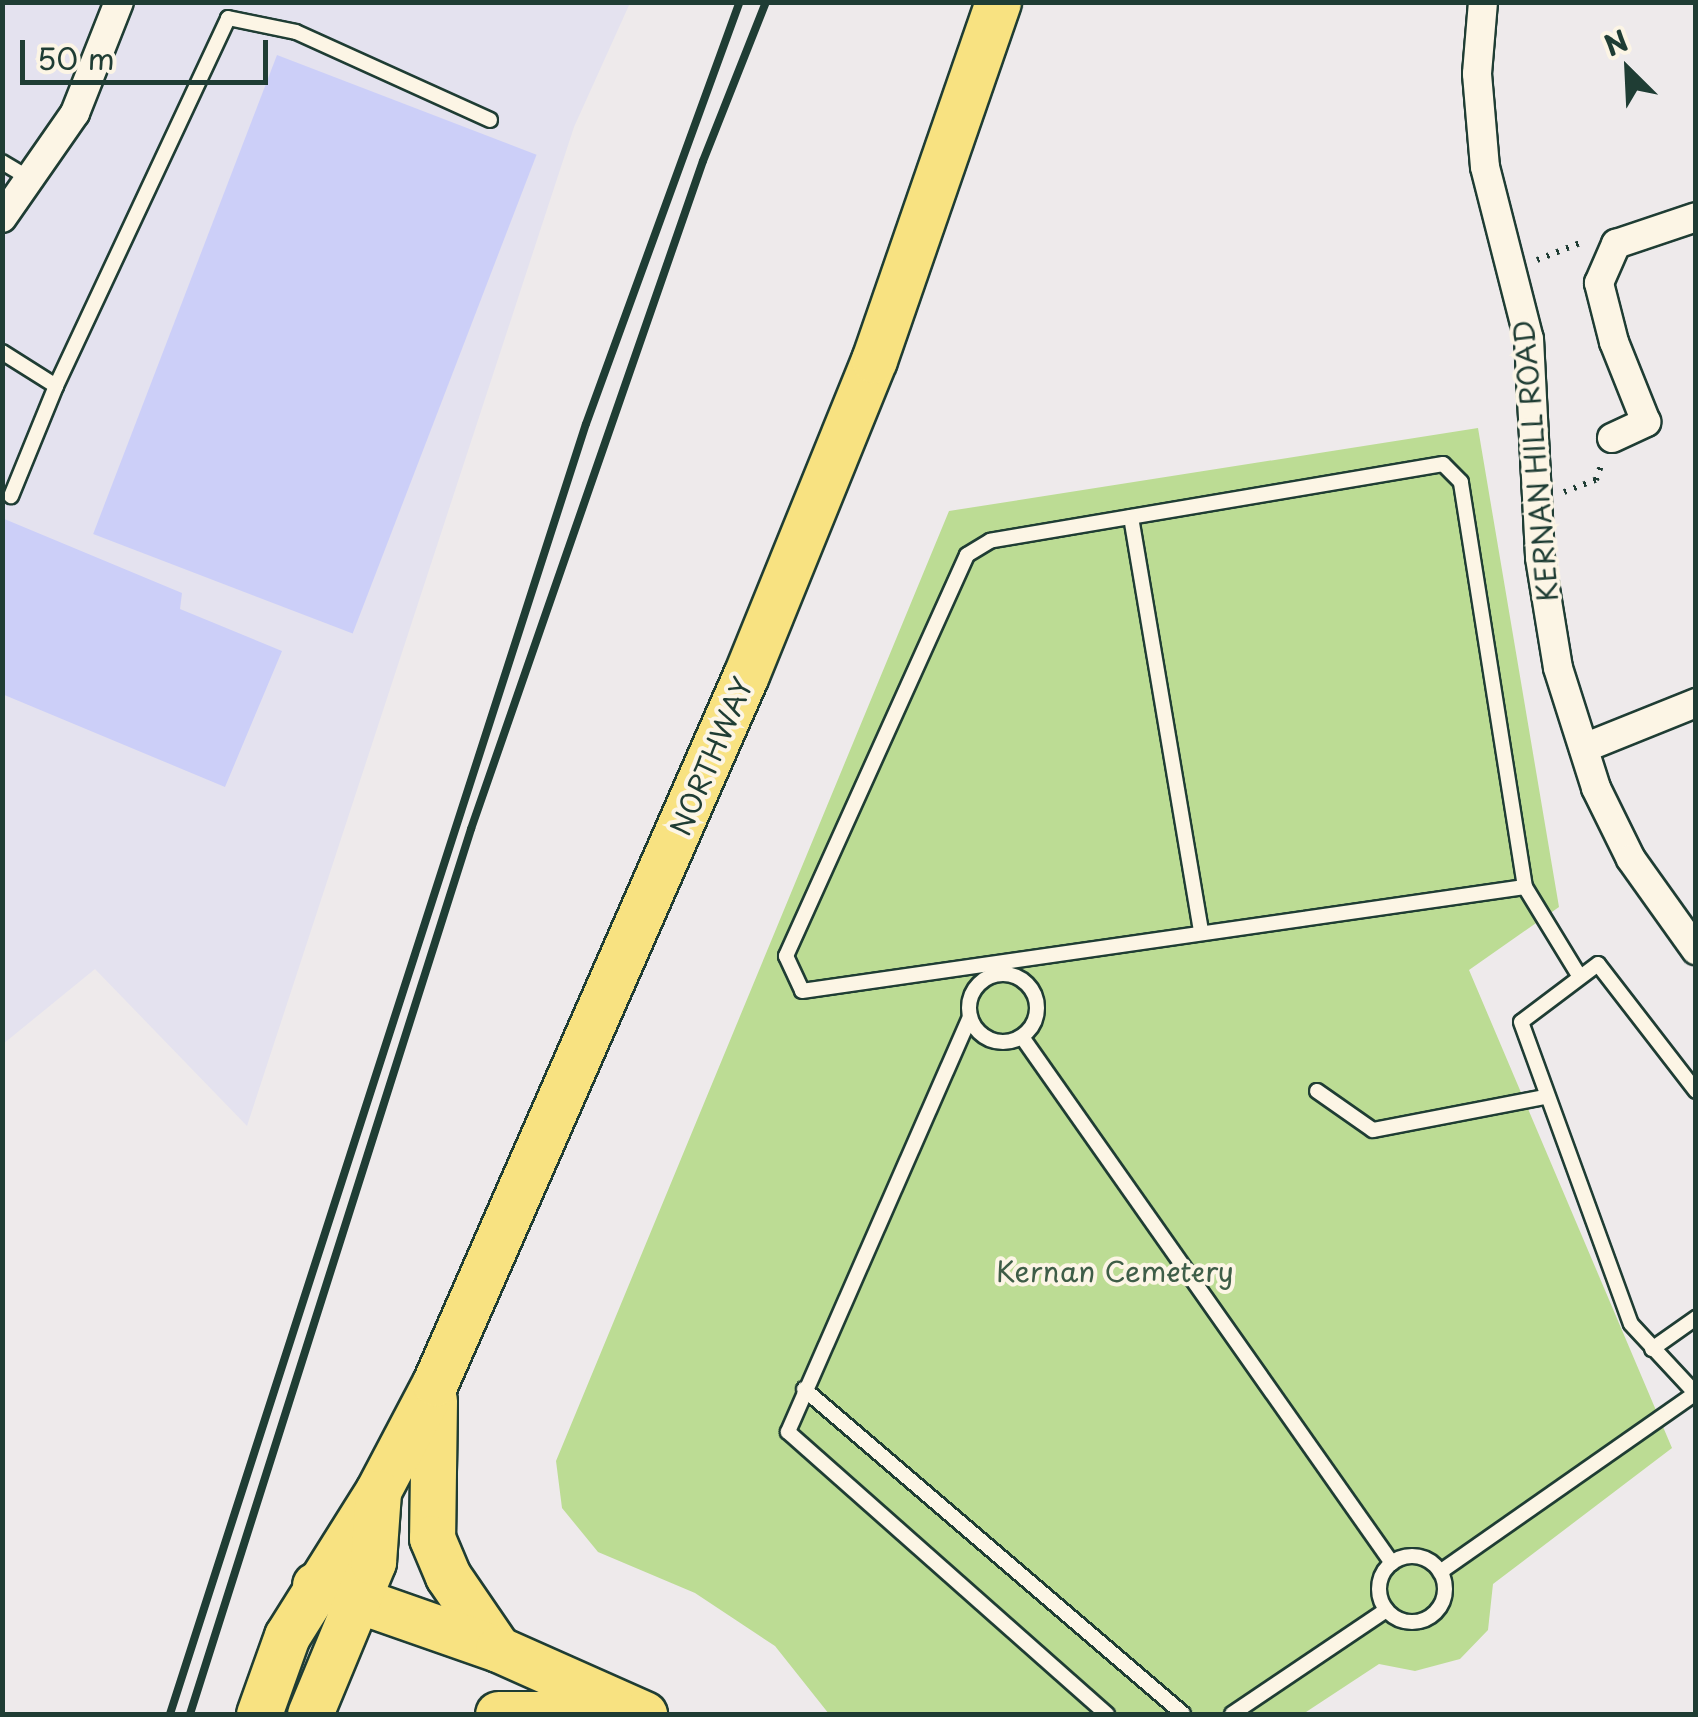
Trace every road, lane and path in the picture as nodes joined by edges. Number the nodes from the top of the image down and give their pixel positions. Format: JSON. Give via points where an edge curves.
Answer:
{"nodes":[{"id":1,"x":119,"y":2,"type":"edge"},
{"id":2,"x":998,"y":2,"type":"edge"},
{"id":3,"x":1484,"y":2,"type":"edge"},
{"id":4,"x":490,"y":120,"type":"dead end"},
{"id":5,"x":2,"y":162,"type":"edge"},
{"id":6,"x":30,"y":179,"type":"junction"},
{"id":7,"x":1696,"y":217,"type":"edge"},
{"id":8,"x":2,"y":218,"type":"edge"},
{"id":9,"x":1616,"y":244,"type":"junction"},
{"id":10,"x":1513,"y":270,"type":"junction"},
{"id":11,"x":2,"y":352,"type":"edge"},
{"id":12,"x":56,"y":386,"type":"junction"},
{"id":13,"x":1612,"y":438,"type":"joint"},
{"id":14,"x":10,"y":496,"type":"dead end"},
{"id":15,"x":1536,"y":504,"type":"junction"},
{"id":16,"x":1131,"y":517,"type":"junction"},
{"id":17,"x":1696,"y":703,"type":"edge"},
{"id":18,"x":1584,"y":748,"type":"junction"},
{"id":19,"x":1525,"y":887,"type":"junction"},
{"id":20,"x":1201,"y":932,"type":"junction"},
{"id":21,"x":1696,"y":950,"type":"edge"},
{"id":22,"x":992,"y":969,"type":"junction"},
{"id":23,"x":1580,"y":977,"type":"junction"},
{"id":24,"x":970,"y":1017,"type":"junction"},
{"id":25,"x":1022,"y":1036,"type":"junction"},
{"id":26,"x":1696,"y":1091,"type":"edge"},
{"id":27,"x":1316,"y":1092,"type":"dead end"},
{"id":28,"x":1544,"y":1097,"type":"junction"},
{"id":29,"x":1696,"y":1318,"type":"edge"},
{"id":30,"x":1652,"y":1349,"type":"junction"},
{"id":31,"x":435,"y":1383,"type":"junction"},
{"id":32,"x":804,"y":1389,"type":"junction"},
{"id":33,"x":1694,"y":1395,"type":"edge"},
{"id":34,"x":1392,"y":1564,"type":"junction"},
{"id":35,"x":1440,"y":1572,"type":"junction"},
{"id":36,"x":336,"y":1592,"type":"junction"},
{"id":37,"x":1386,"y":1610,"type":"junction"},
{"id":38,"x":498,"y":1649,"type":"junction"},
{"id":39,"x":259,"y":1714,"type":"edge"},
{"id":40,"x":293,"y":1714,"type":"edge"},
{"id":41,"x":310,"y":1714,"type":"edge"},
{"id":42,"x":498,"y":1714,"type":"edge"},
{"id":43,"x":626,"y":1714,"type":"edge"},
{"id":44,"x":644,"y":1714,"type":"edge"},
{"id":45,"x":1108,"y":1714,"type":"edge"},
{"id":46,"x":1183,"y":1714,"type":"edge"},
{"id":47,"x":1232,"y":1714,"type":"edge"}],
"edges":[{"from":1,"to":6,"type":"street","via":[[75,114]]},
{"from":2,"to":31,"type":"highway","name":"NORTHWAY","via":[[874,360],[784,582]]},
{"from":3,"to":10,"type":"street","name":"KERNAN HILL ROAD","via":[[1477,74],[1485,167]]},
{"from":4,"to":12,"type":"lane","via":[[296,32],[228,18]]},
{"from":5,"to":6,"type":"lane"},
{"from":6,"to":8,"type":"street"},
{"from":7,"to":9,"type":"street"},
{"from":9,"to":10,"type":"path","via":[[1579,241]]},
{"from":9,"to":13,"type":"street","via":[[1599,283],[1646,422]]},
{"from":10,"to":15,"type":"street","name":"KERNAN HILL ROAD","via":[[1529,339]]},
{"from":11,"to":12,"type":"lane"},
{"from":12,"to":14,"type":"lane"},
{"from":13,"to":15,"type":"path","via":[[1596,480]]},
{"from":15,"to":18,"type":"street","name":"KERNAN HILL ROAD","via":[[1558,668]]},
{"from":16,"to":19,"type":"lane","via":[[1444,464],[1456,470]]},
{"from":16,"to":20,"type":"lane"},
{"from":16,"to":22,"type":"lane","via":[[990,541],[967,555],[786,956],[802,992]]},
{"from":17,"to":18,"type":"street"},
{"from":18,"to":21,"type":"street","name":"KERNAN HILL ROAD","via":[[1631,859]]},
{"from":19,"to":20,"type":"lane"},
{"from":19,"to":23,"type":"lane"},
{"from":20,"to":22,"type":"lane"},
{"from":22,"to":24,"type":"lane","via":[[974,989]]},
{"from":22,"to":25,"type":"lane","via":[[1031,989],[1037,1010]]},
{"from":23,"to":26,"type":"lane","via":[[1598,964]]},
{"from":23,"to":28,"type":"lane","via":[[1520,1022]]},
{"from":24,"to":25,"type":"lane","via":[[987,1038]]},
{"from":24,"to":32,"type":"lane"},
{"from":25,"to":34,"type":"lane"},
{"from":27,"to":28,"type":"lane","via":[[1373,1130]]},
{"from":28,"to":30,"type":"lane","via":[[1631,1324]]},
{"from":29,"to":30,"type":"lane"},
{"from":30,"to":33,"type":"lane"},
{"from":31,"to":36,"type":"highway","name":"NORTHWAY","via":[[378,1491],[373,1562]]},
{"from":31,"to":38,"type":"highway","via":[[432,1538],[448,1576]]},
{"from":32,"to":45,"type":"lane","via":[[788,1432]]},
{"from":32,"to":46,"type":"lane"},
{"from":33,"to":35,"type":"lane"},
{"from":34,"to":35,"type":"lane","via":[[1424,1558]]},
{"from":34,"to":37,"type":"lane","via":[[1380,1581]]},
{"from":35,"to":37,"type":"lane","via":[[1444,1594],[1426,1619],[1405,1621]]},
{"from":36,"to":38,"type":"highway"},
{"from":36,"to":39,"type":"highway","name":"NORTHWAY","via":[[287,1636]]},
{"from":36,"to":40,"type":"highway"},
{"from":36,"to":41,"type":"highway","name":"NORTHWAY"},
{"from":37,"to":47,"type":"lane"},
{"from":38,"to":44,"type":"highway"},
{"from":42,"to":43,"type":"highway"}]}
